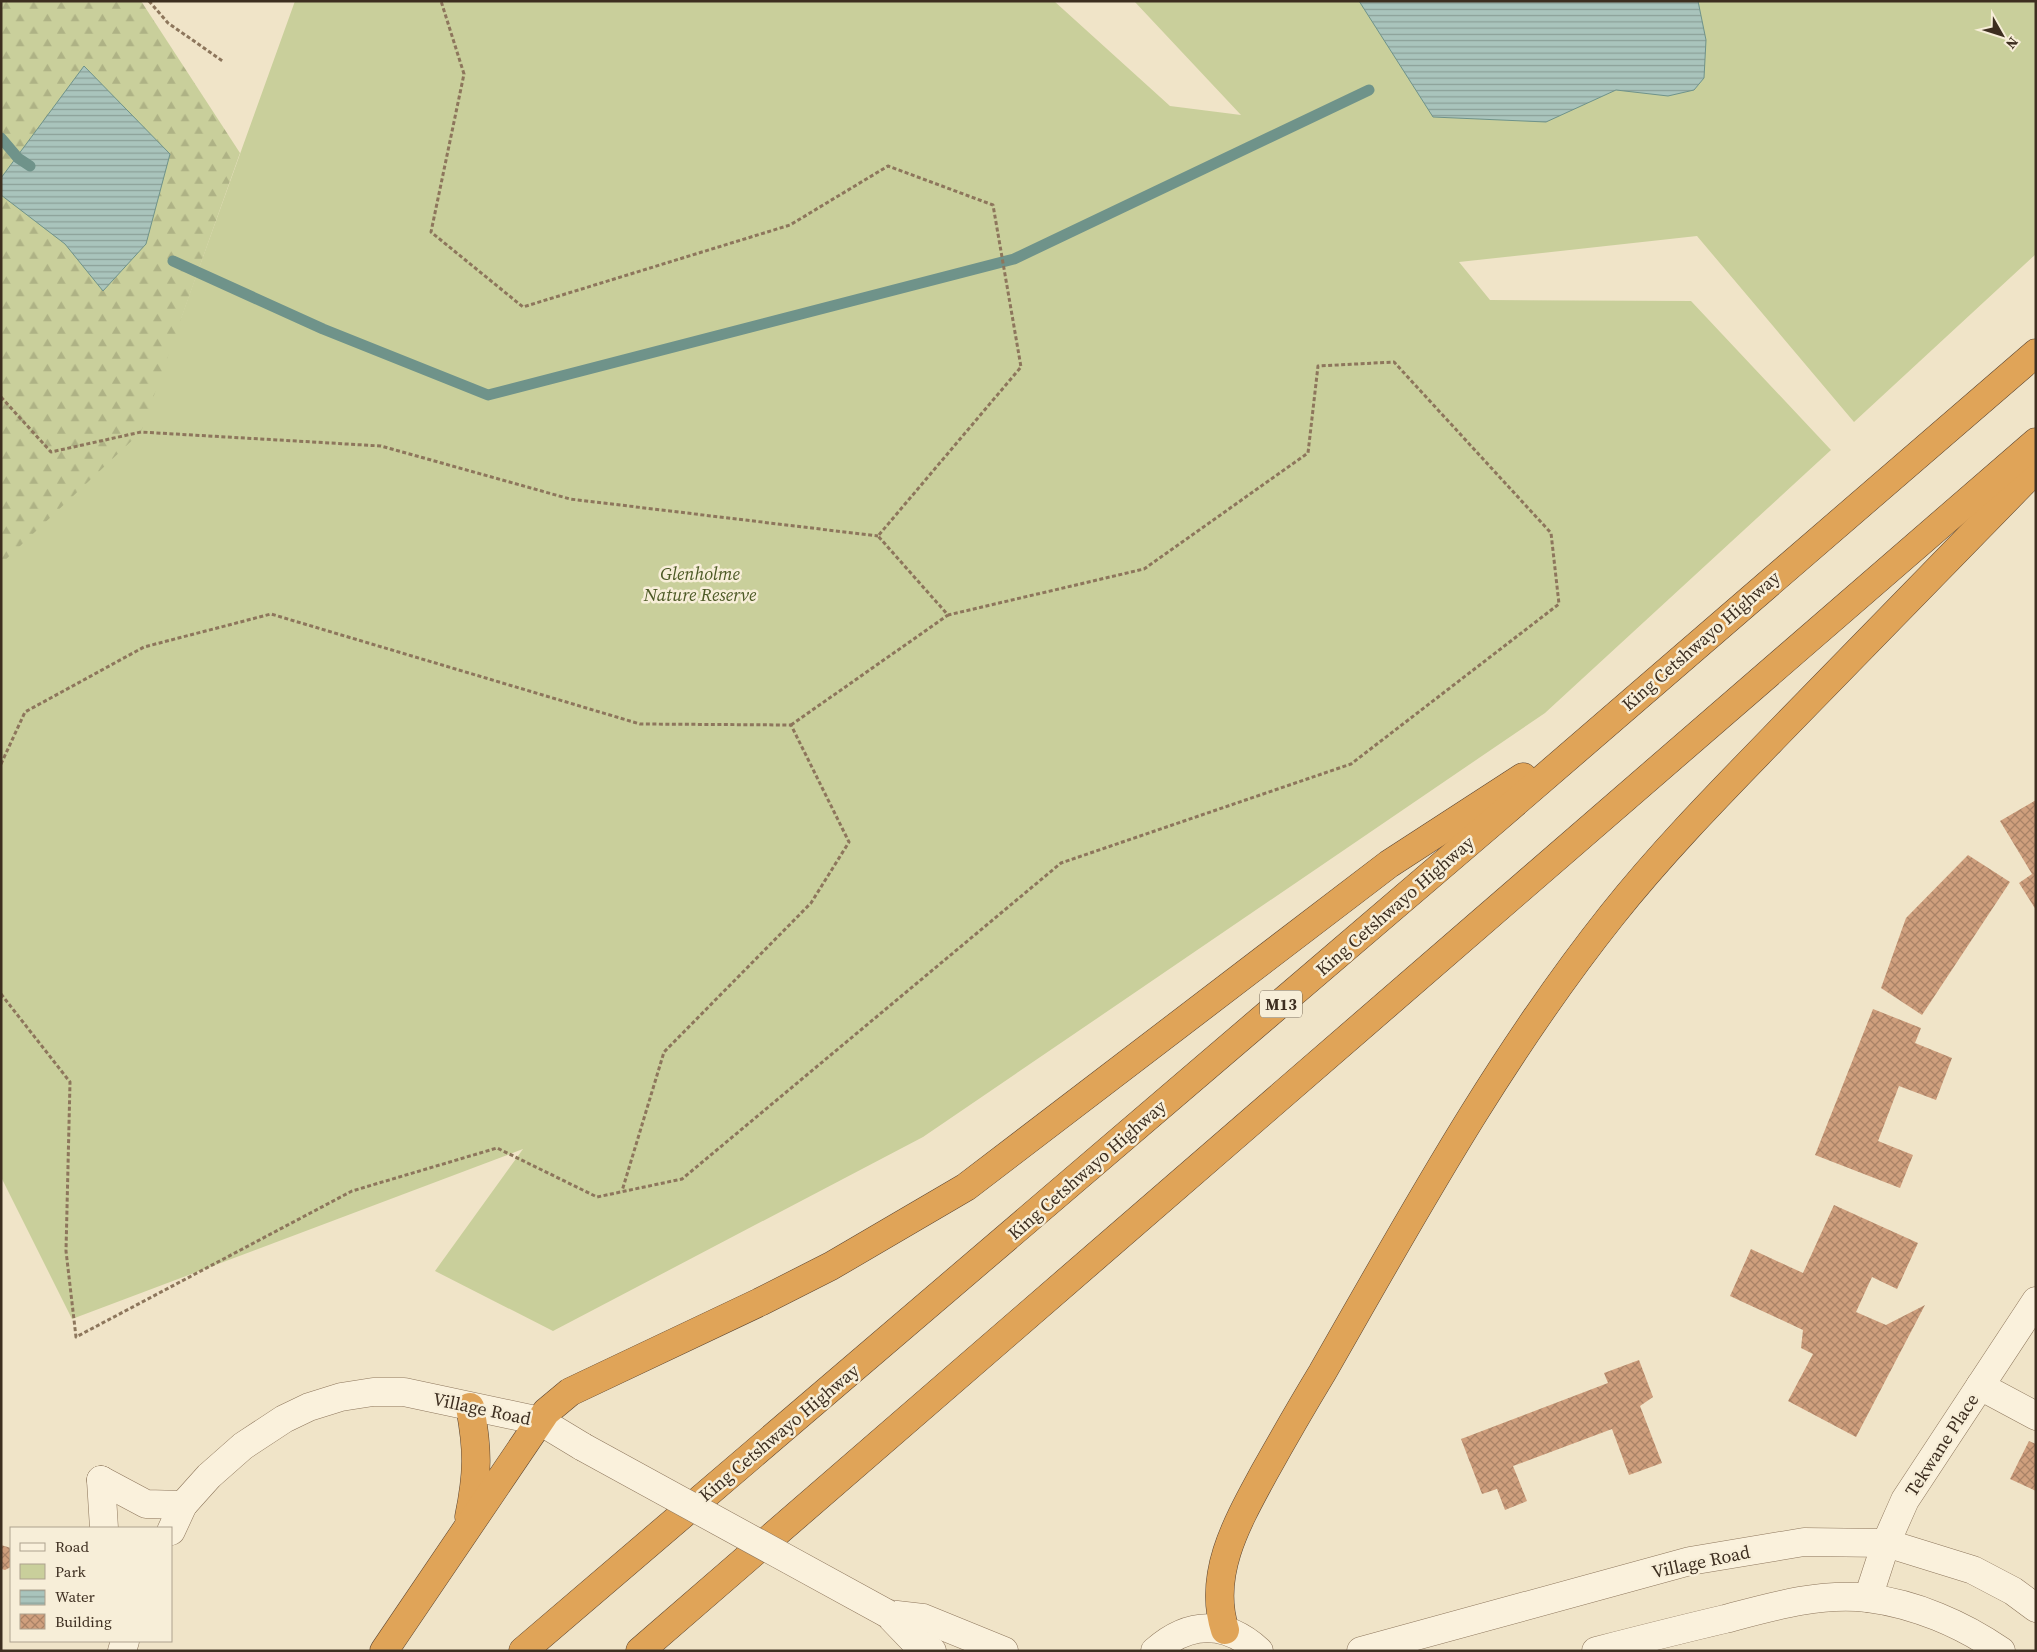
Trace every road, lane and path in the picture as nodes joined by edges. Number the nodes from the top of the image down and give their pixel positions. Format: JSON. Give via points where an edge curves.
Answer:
{"nodes":[{"id":1,"x":149,"y":1,"type":"edge"},
{"id":2,"x":441,"y":1,"type":"edge"},
{"id":3,"x":224,"y":62,"type":"dead end"},
{"id":4,"x":2036,"y":353,"type":"edge"},
{"id":5,"x":1,"y":397,"type":"edge"},
{"id":6,"x":2036,"y":442,"type":"edge"},
{"id":7,"x":2036,"y":469,"type":"edge"},
{"id":8,"x":878,"y":536,"type":"junction"},
{"id":9,"x":948,"y":615,"type":"junction"},
{"id":10,"x":791,"y":725,"type":"junction"},
{"id":11,"x":1603,"y":726,"type":"junction"},
{"id":12,"x":1,"y":764,"type":"edge"},
{"id":13,"x":1,"y":994,"type":"edge"},
{"id":14,"x":622,"y":1191,"type":"junction"},
{"id":15,"x":2036,"y":1301,"type":"edge"},
{"id":16,"x":1980,"y":1386,"type":"junction"},
{"id":17,"x":470,"y":1407,"type":"junction"},
{"id":18,"x":2036,"y":1416,"type":"edge"},
{"id":19,"x":540,"y":1421,"type":"junction"},
{"id":20,"x":183,"y":1505,"type":"junction"},
{"id":21,"x":104,"y":1527,"type":"edge"},
{"id":22,"x":467,"y":1528,"type":"junction"},
{"id":23,"x":172,"y":1529,"type":"edge"},
{"id":24,"x":1886,"y":1542,"type":"junction"},
{"id":25,"x":1868,"y":1598,"type":"junction"},
{"id":26,"x":2036,"y":1608,"type":"edge"},
{"id":27,"x":888,"y":1614,"type":"junction"},
{"id":28,"x":1225,"y":1630,"type":"junction"},
{"id":29,"x":1975,"y":1643,"type":"edge"},
{"id":30,"x":1155,"y":1650,"type":"edge"},
{"id":31,"x":384,"y":1651,"type":"edge"},
{"id":32,"x":522,"y":1651,"type":"edge"},
{"id":33,"x":640,"y":1651,"type":"edge"},
{"id":34,"x":932,"y":1651,"type":"edge"},
{"id":35,"x":1004,"y":1651,"type":"edge"},
{"id":36,"x":1259,"y":1651,"type":"edge"},
{"id":37,"x":1361,"y":1651,"type":"edge"},
{"id":38,"x":1596,"y":1651,"type":"edge"},
{"id":39,"x":2001,"y":1651,"type":"edge"}],
"edges":[{"from":1,"to":3,"type":"path","via":[[168,23]]},
{"from":2,"to":8,"type":"path","via":[[464,74],[431,232],[523,307],[790,225],[888,166],[993,205],[1020,367]]},
{"from":4,"to":11,"type":"highway","name":"King Cetshwayo Highway","number":"M13"},
{"from":5,"to":8,"type":"path","via":[[51,452],[141,432],[381,446],[570,499]]},
{"from":6,"to":33,"type":"highway"},
{"from":7,"to":28,"type":"highway","via":[[1686,829],[1613,913],[1552,993],[1486,1091],[1252,1496],[1231,1538],[1224,1564],[1220,1601]]},
{"from":8,"to":9,"type":"path"},
{"from":9,"to":10,"type":"path"},
{"from":9,"to":14,"type":"path","via":[[1144,569],[1308,453],[1318,366],[1394,362],[1551,533],[1559,604],[1351,764],[1061,863],[682,1179]]},
{"from":10,"to":12,"type":"path","via":[[640,724],[271,614],[144,648],[24,712]]},
{"from":10,"to":14,"type":"path","via":[[849,842],[811,903],[664,1052]]},
{"from":11,"to":19,"type":"highway","via":[[1389,864],[966,1187],[831,1266],[570,1392]]},
{"from":11,"to":32,"type":"highway","name":"King Cetshwayo Highway","number":"M13"},
{"from":13,"to":14,"type":"path","via":[[70,1082],[66,1252],[76,1337],[352,1191],[497,1148],[597,1197]]},
{"from":15,"to":16,"type":"street","name":"Tekwane Place"},
{"from":16,"to":18,"type":"street"},
{"from":16,"to":24,"type":"street","name":"Tekwane Place","via":[[1905,1500]]},
{"from":17,"to":19,"type":"street","name":"Village Road"},
{"from":17,"to":20,"type":"street","name":"Village Road","via":[[404,1392],[373,1392],[309,1407],[243,1446]]},
{"from":17,"to":22,"type":"highway","via":[[476,1440],[477,1478]]},
{"from":19,"to":22,"type":"highway"},
{"from":19,"to":27,"type":"street","name":"Village Road","bridge":true},
{"from":20,"to":21,"type":"street","via":[[146,1504],[101,1480]]},
{"from":20,"to":23,"type":"street","name":"Village Road"},
{"from":22,"to":31,"type":"highway"},
{"from":24,"to":25,"type":"street","name":"Tekwane Place"},
{"from":24,"to":26,"type":"street","name":"Village Road","via":[[1973,1570]]},
{"from":24,"to":37,"type":"street","name":"Village Road","via":[[1804,1542],[1690,1561]]},
{"from":25,"to":29,"type":"street","via":[[1929,1613]]},
{"from":25,"to":38,"type":"street","via":[[1836,1597],[1772,1607]]},
{"from":27,"to":34,"type":"street","name":"Village Road","via":[[913,1640]]},
{"from":27,"to":35,"type":"street","name":"Village Road","via":[[923,1618]]},
{"from":28,"to":30,"type":"street","via":[[1200,1628],[1176,1635]]},
{"from":28,"to":36,"type":"street","via":[[1245,1638]]},
{"from":29,"to":39,"type":"street"}]}
